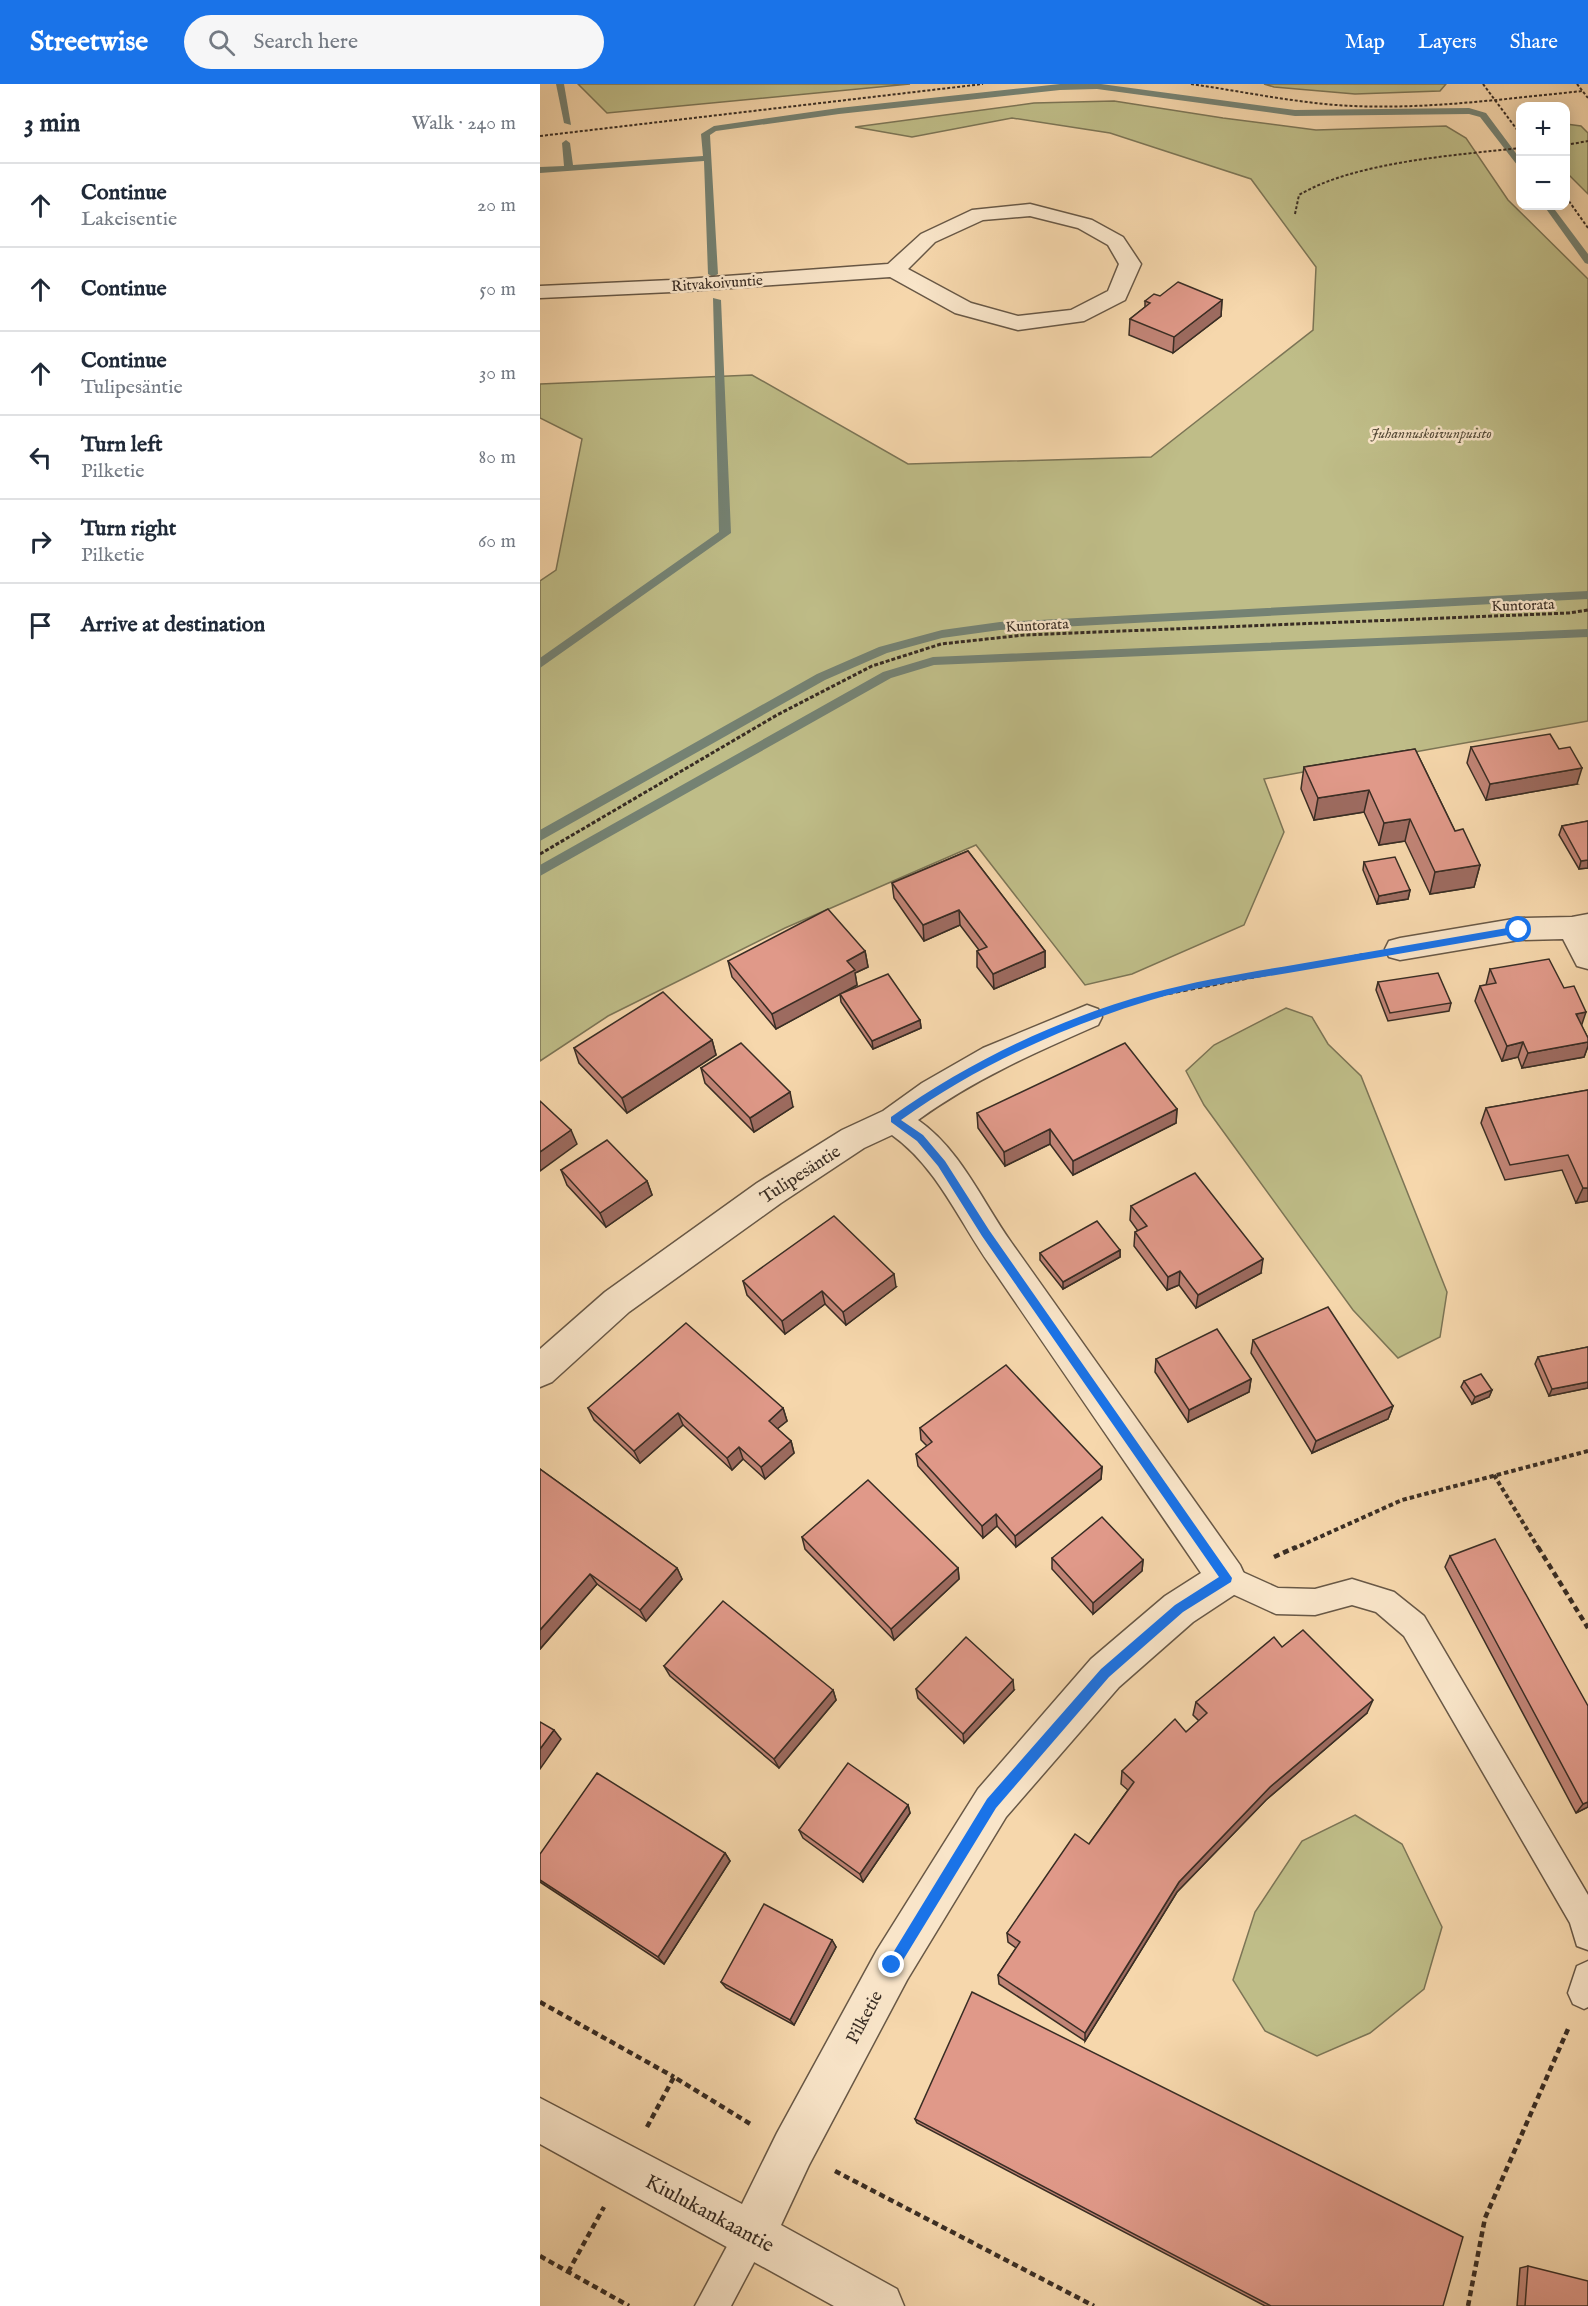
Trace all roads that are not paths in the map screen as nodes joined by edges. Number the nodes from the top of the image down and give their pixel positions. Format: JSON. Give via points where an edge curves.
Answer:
{"nodes":[{"id":1,"x":894,"y":270,"type":"junction"},
{"id":2,"x":540,"y":292,"type":"edge"},
{"id":3,"x":1580,"y":926,"type":"edge"},
{"id":4,"x":1400,"y":949,"type":"road end"},
{"id":5,"x":1588,"y":958,"type":"edge"},
{"id":6,"x":1087,"y":1017,"type":"road end"},
{"id":7,"x":894,"y":1120,"type":"junction"},
{"id":8,"x":540,"y":1371,"type":"edge"},
{"id":9,"x":1227,"y":1578,"type":"junction"},
{"id":10,"x":1588,"y":1935,"type":"edge"},
{"id":11,"x":540,"y":2120,"type":"edge"},
{"id":12,"x":752,"y":2234,"type":"junction"},
{"id":13,"x":712,"y":2306,"type":"edge"},
{"id":14,"x":880,"y":2306,"type":"edge"}],
"edges":[{"from":1,"to":1,"type":"street","via":[[963,308],[1018,323],[1076,316],[1117,295],[1130,264],[1116,241],[1085,224],[1030,210],[979,214],[928,237]]},
{"from":1,"to":2,"type":"street","name":"Ritvakoivuntie"},
{"from":3,"to":4,"type":"street","via":[[1519,930]]},
{"from":3,"to":5,"type":"street"},
{"from":6,"to":7,"type":"street","name":"Tulipesäntie","via":[[994,1057]]},
{"from":7,"to":8,"type":"street","name":"Tulipesäntie","via":[[853,1139],[769,1193],[617,1302]]},
{"from":7,"to":9,"type":"street","via":[[920,1138],[942,1163],[986,1233]]},
{"from":9,"to":10,"type":"lane","via":[[1276,1601],[1315,1602],[1352,1592],[1384,1601],[1414,1626],[1584,1918]]},
{"from":9,"to":12,"type":"street","name":"Pilketie","via":[[1179,1609],[1105,1673],[992,1803],[892,1965]]},
{"from":11,"to":12,"type":"street","name":"Kiulukankaantie"},
{"from":12,"to":13,"type":"lane"},
{"from":12,"to":14,"type":"street","name":"Kiulukankaantie"}]}
